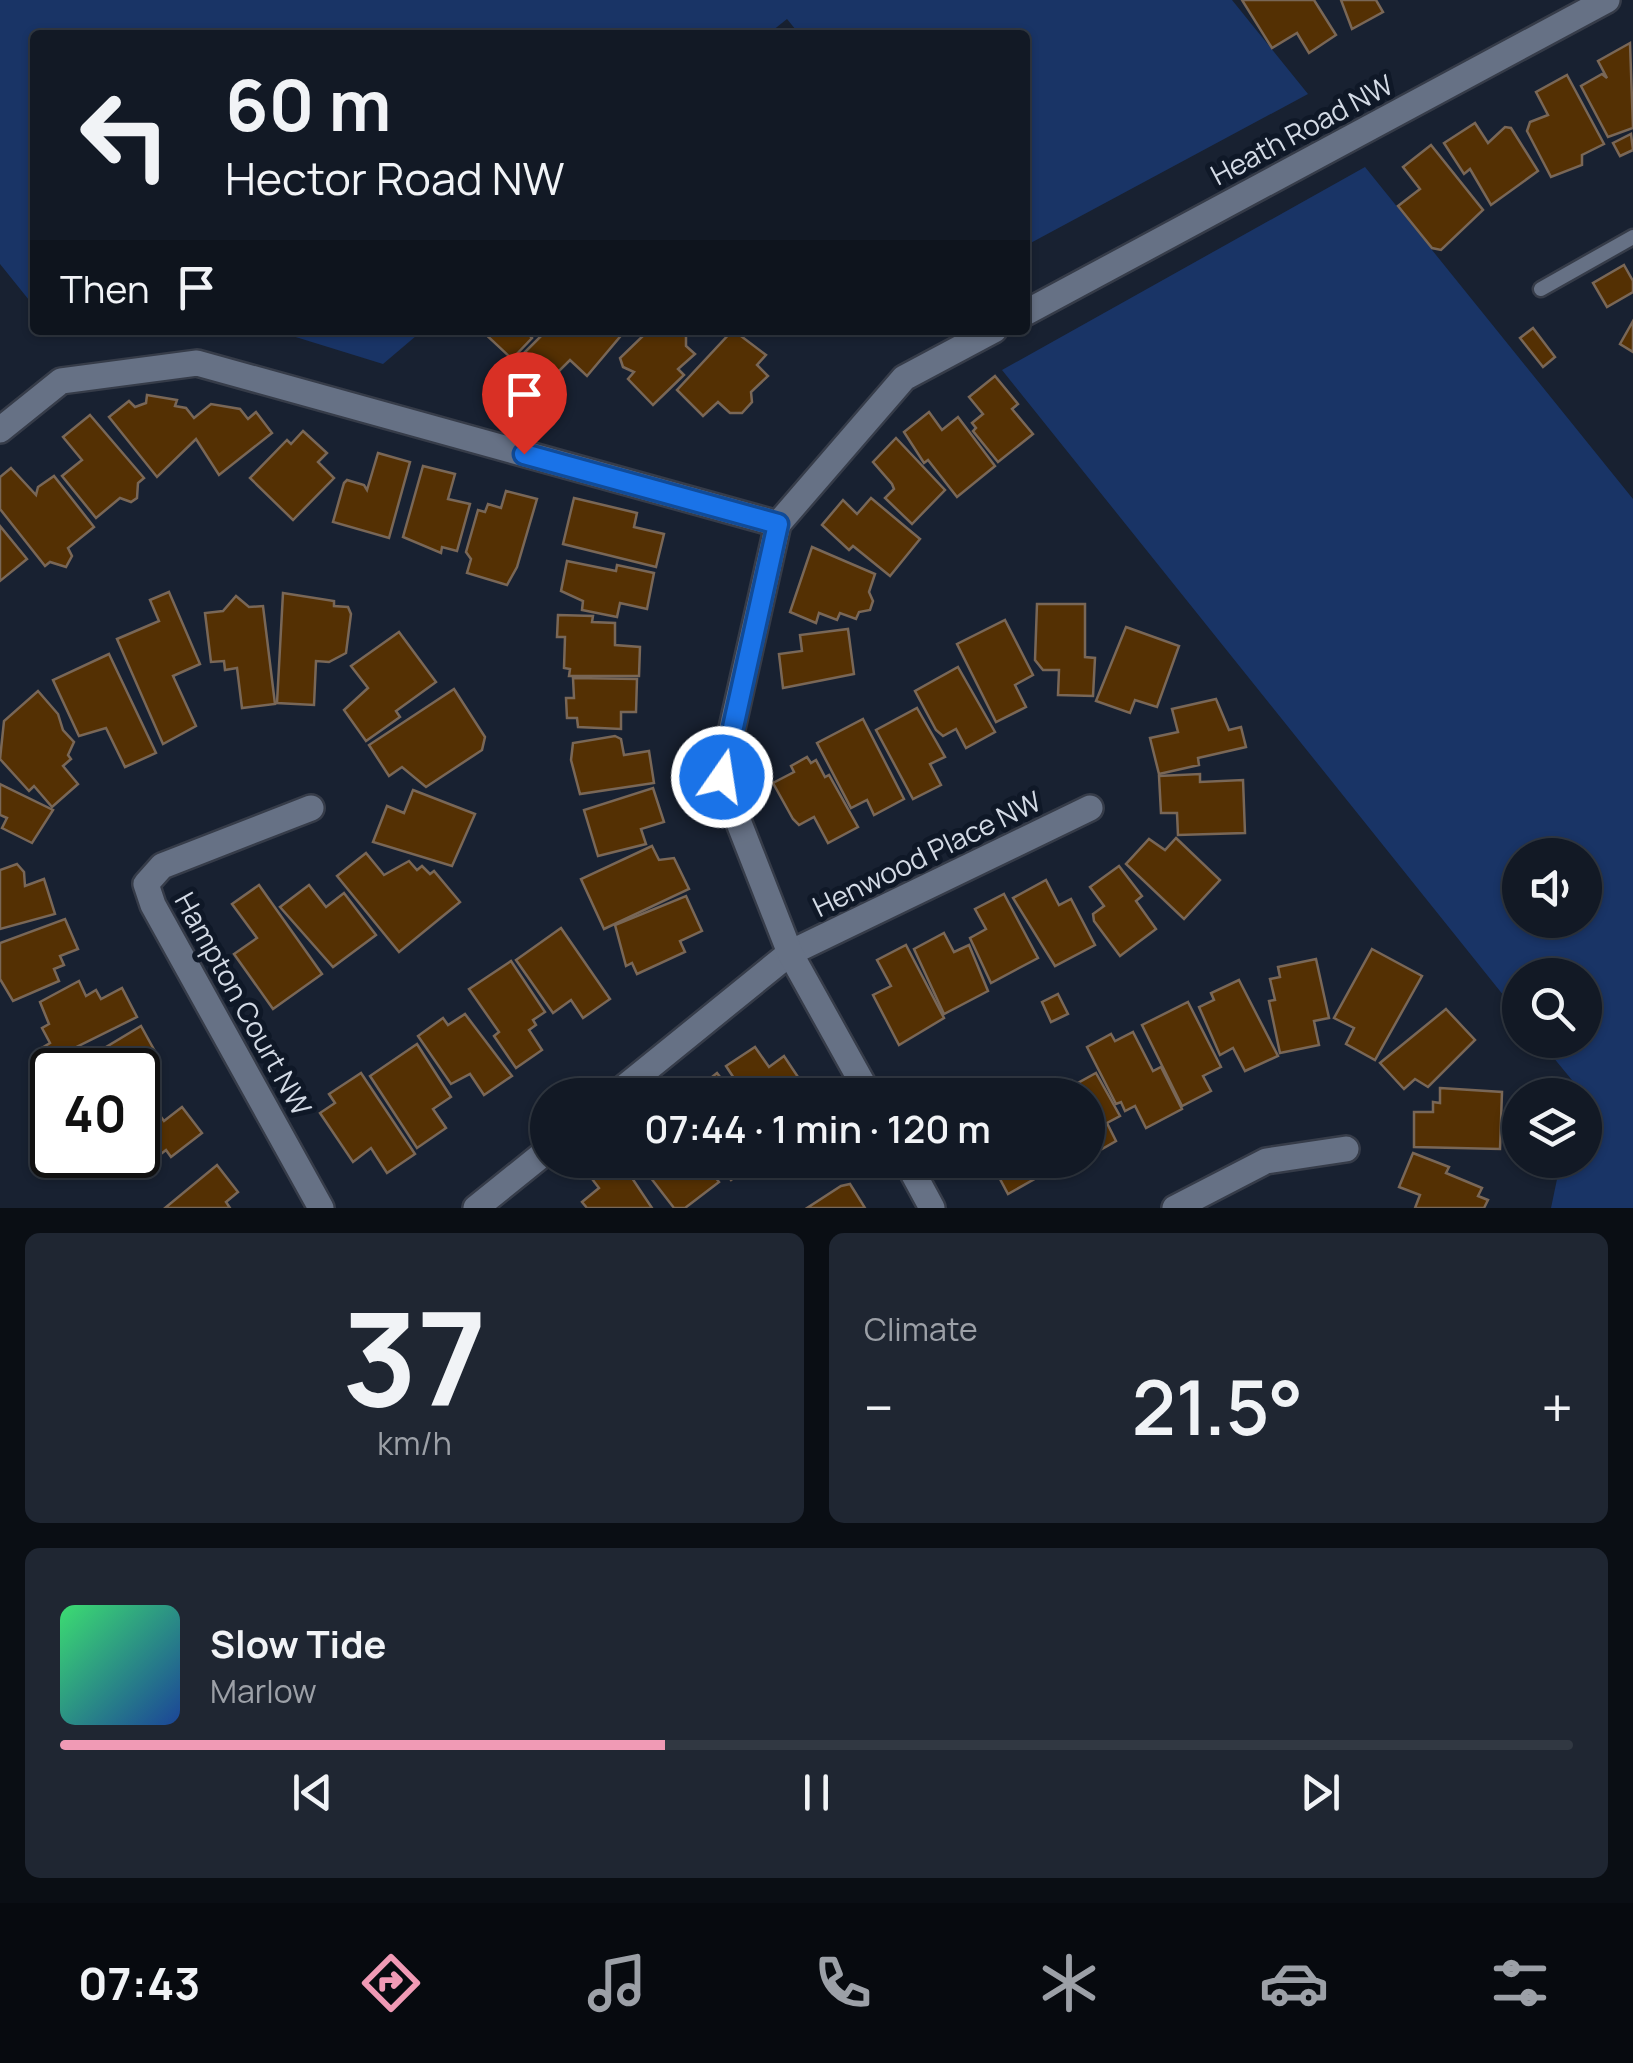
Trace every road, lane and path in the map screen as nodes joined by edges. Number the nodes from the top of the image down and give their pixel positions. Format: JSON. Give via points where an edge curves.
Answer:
{"nodes":[{"id":1,"x":1608,"y":0,"type":"edge"},
{"id":2,"x":1633,"y":237,"type":"edge"},
{"id":3,"x":1541,"y":290,"type":"dead end"},
{"id":4,"x":1030,"y":310,"type":"edge"},
{"id":5,"x":985,"y":335,"type":"edge"},
{"id":6,"x":0,"y":430,"type":"edge"},
{"id":7,"x":778,"y":524,"type":"junction"},
{"id":8,"x":312,"y":808,"type":"dead end"},
{"id":9,"x":1090,"y":808,"type":"dead end"},
{"id":10,"x":790,"y":954,"type":"junction"},
{"id":11,"x":637,"y":1078,"type":"edge"},
{"id":12,"x":859,"y":1078,"type":"edge"},
{"id":13,"x":1346,"y":1149,"type":"dead end"},
{"id":14,"x":530,"y":1164,"type":"edge"},
{"id":15,"x":916,"y":1178,"type":"edge"},
{"id":16,"x":321,"y":1208,"type":"edge"},
{"id":17,"x":476,"y":1208,"type":"edge"},
{"id":18,"x":932,"y":1208,"type":"edge"},
{"id":19,"x":1176,"y":1208,"type":"edge"}],
"edges":[{"from":1,"to":4,"type":"street","name":"Heath Road NW"},
{"from":2,"to":3,"type":"lane"},
{"from":5,"to":7,"type":"street","via":[[904,378]]},
{"from":6,"to":7,"type":"street","via":[[61,381],[197,363]]},
{"from":7,"to":10,"type":"street","via":[[722,777]]},
{"from":8,"to":16,"type":"street","name":"Hampton Court NW","via":[[162,866],[146,884]]},
{"from":9,"to":10,"type":"street","name":"Henwood Place NW"},
{"from":10,"to":11,"type":"street"},
{"from":10,"to":12,"type":"street"},
{"from":13,"to":19,"type":"street","via":[[1266,1161]]},
{"from":14,"to":17,"type":"street"},
{"from":15,"to":18,"type":"street"}]}
